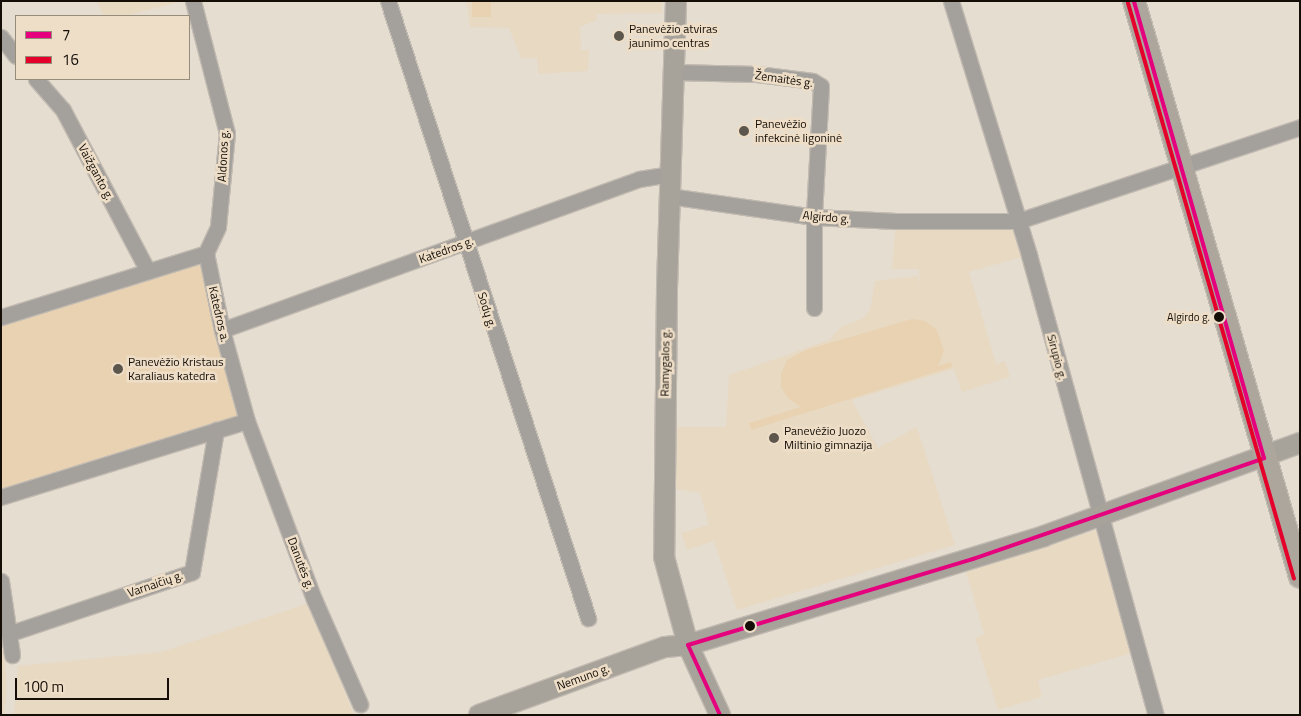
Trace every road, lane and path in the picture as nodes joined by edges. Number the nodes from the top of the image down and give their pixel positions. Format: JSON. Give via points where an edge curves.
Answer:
{"nodes":[{"id":1,"x":193,"y":1,"type":"edge"},
{"id":2,"x":388,"y":1,"type":"edge"},
{"id":3,"x":676,"y":1,"type":"edge"},
{"id":4,"x":951,"y":1,"type":"edge"},
{"id":5,"x":1134,"y":1,"type":"edge"},
{"id":6,"x":1,"y":37,"type":"edge"},
{"id":7,"x":15,"y":55,"type":"edge"},
{"id":8,"x":673,"y":72,"type":"junction"},
{"id":9,"x":37,"y":80,"type":"edge"},
{"id":10,"x":1300,"y":127,"type":"edge"},
{"id":11,"x":1179,"y":166,"type":"junction"},
{"id":12,"x":670,"y":174,"type":"junction"},
{"id":13,"x":669,"y":196,"type":"junction"},
{"id":14,"x":814,"y":217,"type":"junction"},
{"id":15,"x":1018,"y":221,"type":"junction"},
{"id":16,"x":465,"y":243,"type":"junction"},
{"id":17,"x":206,"y":253,"type":"junction"},
{"id":18,"x":148,"y":271,"type":"junction"},
{"id":19,"x":814,"y":308,"type":"dead end"},
{"id":20,"x":1,"y":317,"type":"edge"},
{"id":21,"x":222,"y":330,"type":"junction"},
{"id":22,"x":247,"y":421,"type":"junction"},
{"id":23,"x":216,"y":430,"type":"junction"},
{"id":24,"x":1300,"y":443,"type":"edge"},
{"id":25,"x":1264,"y":458,"type":"junction"},
{"id":26,"x":1,"y":497,"type":"edge"},
{"id":27,"x":1101,"y":516,"type":"junction"},
{"id":28,"x":1298,"y":567,"type":"edge"},
{"id":29,"x":1,"y":581,"type":"edge"},
{"id":30,"x":588,"y":618,"type":"dead end"},
{"id":31,"x":11,"y":633,"type":"junction"},
{"id":32,"x":688,"y":645,"type":"junction"},
{"id":33,"x":12,"y":656,"type":"dead end"},
{"id":34,"x":360,"y":704,"type":"dead end"},
{"id":35,"x":478,"y":715,"type":"edge"},
{"id":36,"x":518,"y":715,"type":"edge"},
{"id":37,"x":720,"y":715,"type":"edge"},
{"id":38,"x":1156,"y":715,"type":"edge"}],
"edges":[{"from":1,"to":17,"type":"street","name":"Aldonos g.","via":[[227,133],[218,227]]},
{"from":2,"to":16,"type":"street","name":"Sodų g."},
{"from":3,"to":8,"type":"main road","name":"Ramygalos g."},
{"from":4,"to":15,"type":"street","name":"Sirupio g."},
{"from":5,"to":11,"type":"highway"},
{"from":6,"to":7,"type":"street"},
{"from":8,"to":12,"type":"main road","name":"Ramygalos g."},
{"from":8,"to":14,"type":"street","name":"Žemaitės g.","via":[[757,74],[819,84],[822,91]]},
{"from":9,"to":18,"type":"street","name":"Vaižganto g.","via":[[62,110]]},
{"from":10,"to":11,"type":"street","name":"Algirdo g."},
{"from":11,"to":15,"type":"street","name":"Algirdo g."},
{"from":11,"to":25,"type":"highway"},
{"from":12,"to":13,"type":"main road","name":"Ramygalos g."},
{"from":12,"to":16,"type":"street","name":"Katedros g.","via":[[639,179]]},
{"from":13,"to":14,"type":"street","name":"Algirdo g."},
{"from":13,"to":32,"type":"main road","name":"Ramygalos g.","via":[[663,540],[667,571]]},
{"from":14,"to":15,"type":"street","name":"Algirdo g."},
{"from":14,"to":19,"type":"street","name":"Žemaitės g."},
{"from":15,"to":27,"type":"street","name":"Sirupio g."},
{"from":16,"to":21,"type":"street","name":"Katedros g."},
{"from":16,"to":30,"type":"street","name":"Sodų g."},
{"from":17,"to":18,"type":"street"},
{"from":17,"to":21,"type":"street","name":"Katedros a."},
{"from":18,"to":20,"type":"street"},
{"from":21,"to":22,"type":"street","name":"Katedros a."},
{"from":22,"to":23,"type":"street"},
{"from":22,"to":34,"type":"street","name":"Danutės g.","via":[[314,599]]},
{"from":23,"to":26,"type":"street"},
{"from":23,"to":31,"type":"street","name":"Varnaičių g.","via":[[192,572]]},
{"from":24,"to":25,"type":"main road","name":"Nemuno g."},
{"from":25,"to":27,"type":"main road","name":"Nemuno g."},
{"from":25,"to":28,"type":"highway"},
{"from":27,"to":32,"type":"main road","name":"Nemuno g.","via":[[957,564]]},
{"from":27,"to":38,"type":"street","name":"Sirupio g."},
{"from":29,"to":31,"type":"street"},
{"from":31,"to":33,"type":"street"},
{"from":32,"to":35,"type":"main road","name":"Nemuno g.","via":[[665,647]]},
{"from":32,"to":36,"type":"main road","name":"Nemuno g.","via":[[669,660]]},
{"from":32,"to":37,"type":"main road","name":"Ramygalos g."}]}
